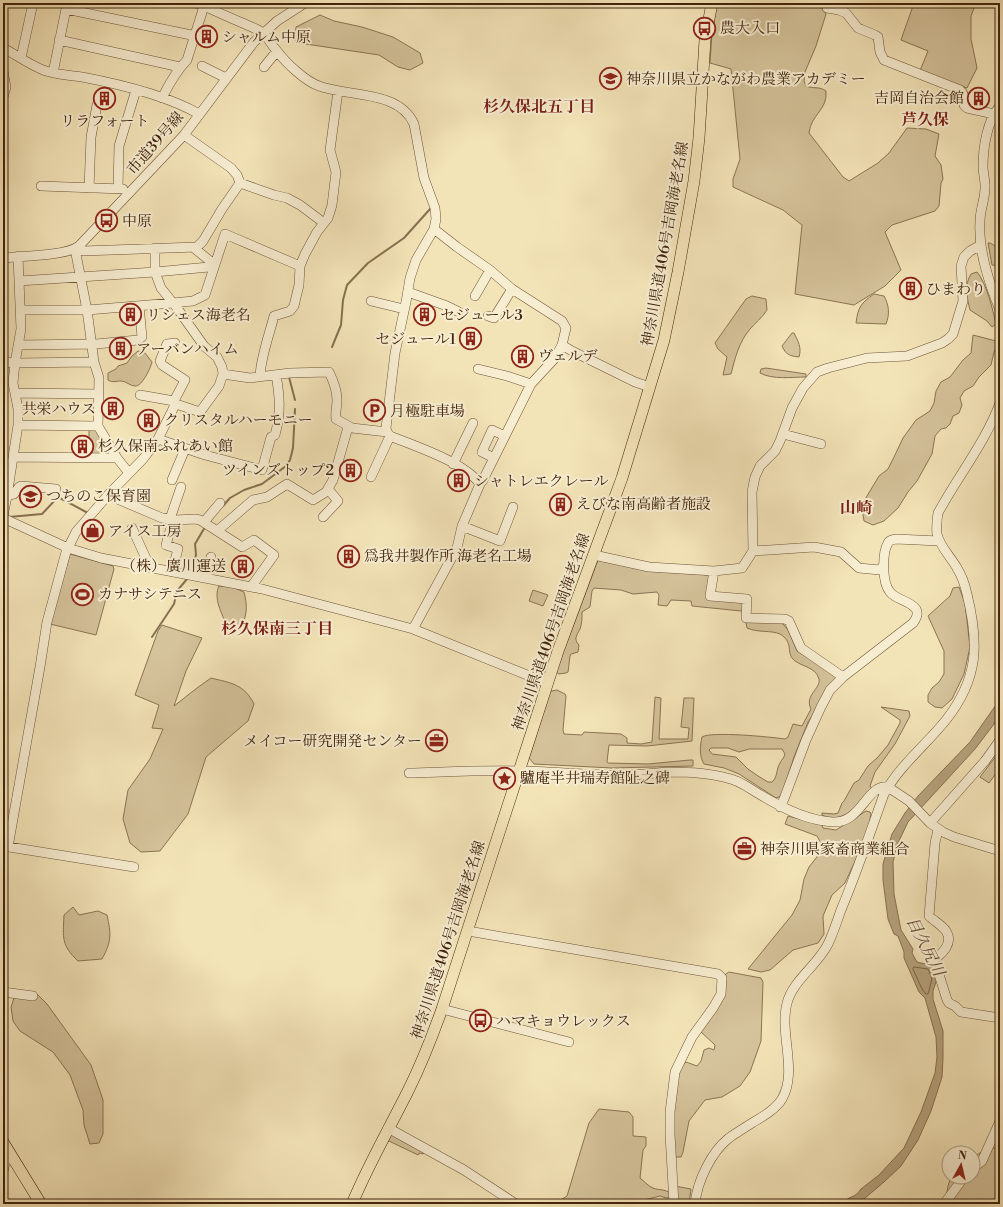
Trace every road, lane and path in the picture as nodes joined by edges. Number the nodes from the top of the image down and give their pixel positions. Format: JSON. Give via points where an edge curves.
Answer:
{"nodes":[{"id":1,"x":33,"y":3,"type":"edge"},
{"id":2,"x":195,"y":3,"type":"edge"},
{"id":3,"x":305,"y":3,"type":"edge"},
{"id":4,"x":712,"y":3,"type":"edge"},
{"id":5,"x":205,"y":5,"type":"edge"},
{"id":6,"x":67,"y":6,"type":"edge"},
{"id":7,"x":827,"y":8,"type":"dead end"},
{"id":8,"x":263,"y":33,"type":"junction"},
{"id":9,"x":196,"y":36,"type":"junction"},
{"id":10,"x":60,"y":40,"type":"junction"},
{"id":11,"x":3,"y":48,"type":"edge"},
{"id":12,"x":277,"y":51,"type":"junction"},
{"id":13,"x":21,"y":58,"type":"junction"},
{"id":14,"x":202,"y":66,"type":"dead end"},
{"id":15,"x":180,"y":67,"type":"junction"},
{"id":16,"x":264,"y":67,"type":"dead end"},
{"id":17,"x":3,"y":71,"type":"edge"},
{"id":18,"x":52,"y":73,"type":"junction"},
{"id":19,"x":226,"y":78,"type":"junction"},
{"id":20,"x":136,"y":90,"type":"junction"},
{"id":21,"x":338,"y":91,"type":"junction"},
{"id":22,"x":3,"y":97,"type":"edge"},
{"id":23,"x":162,"y":98,"type":"junction"},
{"id":24,"x":97,"y":105,"type":"dead end"},
{"id":25,"x":1000,"y":106,"type":"edge"},
{"id":26,"x":199,"y":114,"type":"junction"},
{"id":27,"x":994,"y":114,"type":"junction"},
{"id":28,"x":184,"y":135,"type":"junction"},
{"id":29,"x":240,"y":183,"type":"junction"},
{"id":30,"x":41,"y":186,"type":"dead end"},
{"id":31,"x":89,"y":188,"type":"junction"},
{"id":32,"x":118,"y":189,"type":"junction"},
{"id":33,"x":131,"y":190,"type":"junction"},
{"id":34,"x":324,"y":223,"type":"junction"},
{"id":35,"x":434,"y":229,"type":"junction"},
{"id":36,"x":981,"y":245,"type":"junction"},
{"id":37,"x":155,"y":248,"type":"junction"},
{"id":38,"x":194,"y":248,"type":"junction"},
{"id":39,"x":75,"y":249,"type":"junction"},
{"id":40,"x":18,"y":256,"type":"junction"},
{"id":41,"x":3,"y":258,"type":"edge"},
{"id":42,"x":215,"y":265,"type":"junction"},
{"id":43,"x":300,"y":266,"type":"junction"},
{"id":44,"x":490,"y":270,"type":"junction"},
{"id":45,"x":155,"y":272,"type":"junction"},
{"id":46,"x":80,"y":277,"type":"junction"},
{"id":47,"x":19,"y":281,"type":"junction"},
{"id":48,"x":512,"y":289,"type":"junction"},
{"id":49,"x":408,"y":292,"type":"junction"},
{"id":50,"x":475,"y":296,"type":"dead end"},
{"id":51,"x":371,"y":301,"type":"dead end"},
{"id":52,"x":174,"y":303,"type":"junction"},
{"id":53,"x":139,"y":306,"type":"junction"},
{"id":54,"x":404,"y":309,"type":"junction"},
{"id":55,"x":20,"y":310,"type":"junction"},
{"id":56,"x":87,"y":310,"type":"junction"},
{"id":57,"x":1000,"y":310,"type":"edge"},
{"id":58,"x":459,"y":312,"type":"dead end"},
{"id":59,"x":488,"y":316,"type":"dead end"},
{"id":60,"x":175,"y":343,"type":"dead end"},
{"id":61,"x":91,"y":344,"type":"junction"},
{"id":62,"x":19,"y":345,"type":"junction"},
{"id":63,"x":562,"y":345,"type":"junction"},
{"id":64,"x":3,"y":362,"type":"edge"},
{"id":65,"x":94,"y":362,"type":"junction"},
{"id":66,"x":15,"y":363,"type":"junction"},
{"id":67,"x":478,"y":369,"type":"dead end"},
{"id":68,"x":223,"y":374,"type":"junction"},
{"id":69,"x":276,"y":375,"type":"junction"},
{"id":70,"x":260,"y":376,"type":"junction"},
{"id":71,"x":531,"y":384,"type":"junction"},
{"id":72,"x":650,"y":388,"type":"junction"},
{"id":73,"x":15,"y":393,"type":"junction"},
{"id":74,"x":98,"y":394,"type":"junction"},
{"id":75,"x":140,"y":395,"type":"dead end"},
{"id":76,"x":174,"y":403,"type":"junction"},
{"id":77,"x":1000,"y":403,"type":"edge"},
{"id":78,"x":472,"y":423,"type":"dead end"},
{"id":79,"x":18,"y":425,"type":"junction"},
{"id":80,"x":98,"y":426,"type":"junction"},
{"id":81,"x":348,"y":427,"type":"junction"},
{"id":82,"x":388,"y":434,"type":"junction"},
{"id":83,"x":783,"y":434,"type":"junction"},
{"id":84,"x":505,"y":436,"type":"junction"},
{"id":85,"x":158,"y":439,"type":"junction"},
{"id":86,"x":821,"y":444,"type":"dead end"},
{"id":87,"x":185,"y":449,"type":"junction"},
{"id":88,"x":14,"y":457,"type":"junction"},
{"id":89,"x":117,"y":458,"type":"junction"},
{"id":90,"x":494,"y":458,"type":"junction"},
{"id":91,"x":453,"y":464,"type":"junction"},
{"id":92,"x":129,"y":473,"type":"junction"},
{"id":93,"x":371,"y":477,"type":"dead end"},
{"id":94,"x":172,"y":480,"type":"dead end"},
{"id":95,"x":480,"y":484,"type":"junction"},
{"id":96,"x":181,"y":487,"type":"dead end"},
{"id":97,"x":328,"y":489,"type":"junction"},
{"id":98,"x":56,"y":490,"type":"dead end"},
{"id":99,"x":108,"y":495,"type":"junction"},
{"id":100,"x":7,"y":496,"type":"junction"},
{"id":101,"x":220,"y":503,"type":"dead end"},
{"id":102,"x":513,"y":508,"type":"dead end"},
{"id":103,"x":3,"y":517,"type":"edge"},
{"id":104,"x":323,"y":517,"type":"dead end"},
{"id":105,"x":172,"y":520,"type":"junction"},
{"id":106,"x":204,"y":522,"type":"junction"},
{"id":107,"x":462,"y":526,"type":"junction"},
{"id":108,"x":132,"y":528,"type":"dead end"},
{"id":109,"x":217,"y":531,"type":"junction"},
{"id":110,"x":939,"y":541,"type":"junction"},
{"id":111,"x":68,"y":548,"type":"junction"},
{"id":112,"x":753,"y":551,"type":"junction"},
{"id":113,"x":594,"y":555,"type":"junction"},
{"id":114,"x":211,"y":557,"type":"dead end"},
{"id":115,"x":883,"y":566,"type":"junction"},
{"id":116,"x":150,"y":567,"type":"junction"},
{"id":117,"x":714,"y":571,"type":"junction"},
{"id":118,"x":172,"y":572,"type":"junction"},
{"id":119,"x":206,"y":578,"type":"junction"},
{"id":120,"x":251,"y":587,"type":"junction"},
{"id":121,"x":413,"y":629,"type":"junction"},
{"id":122,"x":843,"y":677,"type":"junction"},
{"id":123,"x":547,"y":683,"type":"junction"},
{"id":124,"x":1000,"y":740,"type":"edge"},
{"id":125,"x":518,"y":771,"type":"junction"},
{"id":126,"x":409,"y":773,"type":"dead end"},
{"id":127,"x":888,"y":787,"type":"junction"},
{"id":128,"x":780,"y":807,"type":"junction"},
{"id":129,"x":928,"y":821,"type":"junction"},
{"id":130,"x":938,"y":830,"type":"junction"},
{"id":131,"x":6,"y":846,"type":"edge"},
{"id":132,"x":1000,"y":851,"type":"edge"},
{"id":133,"x":134,"y":867,"type":"dead end"},
{"id":134,"x":468,"y":931,"type":"junction"},
{"id":135,"x":3,"y":992,"type":"edge"},
{"id":136,"x":32,"y":996,"type":"dead end"},
{"id":137,"x":442,"y":1009,"type":"junction"},
{"id":138,"x":1000,"y":1018,"type":"edge"},
{"id":139,"x":569,"y":1042,"type":"dead end"},
{"id":140,"x":1000,"y":1121,"type":"edge"},
{"id":141,"x":388,"y":1128,"type":"junction"},
{"id":142,"x":5,"y":1145,"type":"edge"},
{"id":143,"x":981,"y":1162,"type":"edge"},
{"id":144,"x":3,"y":1172,"type":"edge"},
{"id":145,"x":958,"y":1185,"type":"edge"},
{"id":146,"x":41,"y":1204,"type":"edge"},
{"id":147,"x":352,"y":1204,"type":"edge"},
{"id":148,"x":516,"y":1204,"type":"edge"},
{"id":149,"x":674,"y":1204,"type":"edge"},
{"id":150,"x":695,"y":1204,"type":"edge"},
{"id":151,"x":944,"y":1204,"type":"edge"}],
"edges":[{"from":1,"to":13,"type":"street"},
{"from":2,"to":5,"type":"street"},
{"from":3,"to":8,"type":"street","name":"市道39号線"},
{"from":4,"to":72,"type":"main road","name":"神奈川県道406号吉岡海老名線","via":[[705,40],[700,138],[694,181],[664,340]]},
{"from":5,"to":8,"type":"street"},
{"from":5,"to":9,"type":"street"},
{"from":6,"to":9,"type":"street"},
{"from":6,"to":10,"type":"street"},
{"from":7,"to":27,"type":"street","via":[[846,13],[858,28],[878,37],[884,60],[960,90],[963,92],[964,105],[967,108]]},
{"from":8,"to":12,"type":"street"},
{"from":8,"to":19,"type":"street","name":"市道39号線"},
{"from":9,"to":15,"type":"street","via":[[187,60]]},
{"from":10,"to":15,"type":"street"},
{"from":10,"to":18,"type":"street"},
{"from":11,"to":13,"type":"street"},
{"from":12,"to":16,"type":"street"},
{"from":12,"to":21,"type":"street","via":[[309,81]]},
{"from":13,"to":18,"type":"street"},
{"from":14,"to":19,"type":"street"},
{"from":15,"to":23,"type":"street"},
{"from":17,"to":22,"type":"street","via":[[6,88]]},
{"from":18,"to":20,"type":"street","via":[[92,79]]},
{"from":19,"to":26,"type":"street","name":"市道39号線"},
{"from":20,"to":23,"type":"street"},
{"from":20,"to":32,"type":"street","via":[[119,146]]},
{"from":21,"to":34,"type":"street","via":[[330,150],[336,172],[335,186],[332,205]]},
{"from":21,"to":35,"type":"street","via":[[397,104],[414,124],[424,178],[435,208]]},
{"from":23,"to":26,"type":"street"},
{"from":24,"to":31,"type":"street","via":[[91,137]]},
{"from":25,"to":27,"type":"street"},
{"from":26,"to":28,"type":"street","name":"市道39号線"},
{"from":27,"to":36,"type":"street","via":[[986,135]]},
{"from":28,"to":29,"type":"street","via":[[231,168]]},
{"from":28,"to":33,"type":"street","name":"市道39号線"},
{"from":29,"to":34,"type":"street","via":[[287,198]]},
{"from":29,"to":38,"type":"street","via":[[203,242]]},
{"from":30,"to":31,"type":"street"},
{"from":31,"to":32,"type":"street"},
{"from":32,"to":33,"type":"street"},
{"from":33,"to":39,"type":"street","name":"市道39号線"},
{"from":34,"to":43,"type":"street"},
{"from":35,"to":44,"type":"street"},
{"from":35,"to":49,"type":"street","via":[[416,260]]},
{"from":36,"to":57,"type":"street"},
{"from":36,"to":83,"type":"street","via":[[964,257],[961,266],[963,301],[953,334],[948,339],[907,356],[867,358],[817,372],[803,388],[792,408]]},
{"from":37,"to":38,"type":"street"},
{"from":37,"to":39,"type":"street","via":[[83,251]]},
{"from":37,"to":45,"type":"street"},
{"from":38,"to":42,"type":"street"},
{"from":39,"to":40,"type":"street"},
{"from":39,"to":46,"type":"street"},
{"from":40,"to":41,"type":"street"},
{"from":40,"to":47,"type":"street"},
{"from":42,"to":43,"type":"street","via":[[226,234]]},
{"from":42,"to":45,"type":"street"},
{"from":42,"to":52,"type":"street","via":[[205,296],[193,301]]},
{"from":43,"to":70,"type":"street","via":[[294,306],[290,311],[274,316]]},
{"from":44,"to":48,"type":"street"},
{"from":44,"to":50,"type":"street"},
{"from":45,"to":46,"type":"street"},
{"from":45,"to":52,"type":"street","via":[[161,288]]},
{"from":46,"to":47,"type":"street"},
{"from":46,"to":56,"type":"street"},
{"from":47,"to":55,"type":"street"},
{"from":48,"to":59,"type":"street","via":[[494,318]]},
{"from":48,"to":63,"type":"street","via":[[562,321],[566,328]]},
{"from":49,"to":54,"type":"street"},
{"from":49,"to":58,"type":"street"},
{"from":51,"to":54,"type":"street"},
{"from":52,"to":53,"type":"street"},
{"from":52,"to":68,"type":"street","via":[[204,346],[220,361]]},
{"from":53,"to":56,"type":"street"},
{"from":53,"to":61,"type":"street","via":[[142,337],[138,340]]},
{"from":54,"to":82,"type":"street","via":[[388,400]]},
{"from":55,"to":56,"type":"street"},
{"from":55,"to":62,"type":"street","via":[[22,329]]},
{"from":56,"to":61,"type":"street"},
{"from":60,"to":76,"type":"street","via":[[166,344],[160,361],[185,380]]},
{"from":61,"to":62,"type":"street"},
{"from":61,"to":65,"type":"street"},
{"from":62,"to":66,"type":"street"},
{"from":63,"to":71,"type":"street","via":[[555,358]]},
{"from":63,"to":72,"type":"street"},
{"from":64,"to":66,"type":"street"},
{"from":65,"to":66,"type":"street"},
{"from":65,"to":74,"type":"street","via":[[99,378]]},
{"from":66,"to":73,"type":"street"},
{"from":67,"to":71,"type":"street"},
{"from":68,"to":70,"type":"street","via":[[250,378]]},
{"from":68,"to":76,"type":"street","via":[[219,386],[200,412]]},
{"from":69,"to":70,"type":"street"},
{"from":69,"to":81,"type":"street","via":[[329,372],[337,400],[336,419]]},
{"from":69,"to":87,"type":"street","via":[[279,420],[275,435],[271,437],[262,470]]},
{"from":71,"to":84,"type":"street"},
{"from":72,"to":113,"type":"main road","name":"神奈川県道406号吉岡海老名線","via":[[622,478]]},
{"from":73,"to":74,"type":"street"},
{"from":73,"to":79,"type":"street"},
{"from":74,"to":80,"type":"street"},
{"from":75,"to":76,"type":"street"},
{"from":76,"to":85,"type":"street"},
{"from":77,"to":110,"type":"street","via":[[985,436],[938,513],[936,527]]},
{"from":78,"to":91,"type":"street"},
{"from":79,"to":80,"type":"street"},
{"from":79,"to":88,"type":"street"},
{"from":80,"to":89,"type":"street"},
{"from":81,"to":82,"type":"street"},
{"from":81,"to":97,"type":"street"},
{"from":82,"to":91,"type":"street"},
{"from":82,"to":93,"type":"street"},
{"from":83,"to":86,"type":"street"},
{"from":83,"to":112,"type":"street","via":[[775,451],[760,466],[755,477],[752,492]]},
{"from":84,"to":90,"type":"street"},
{"from":84,"to":90,"type":"street","via":[[492,430],[482,452]]},
{"from":85,"to":87,"type":"street"},
{"from":85,"to":92,"type":"street","via":[[144,459]]},
{"from":87,"to":94,"type":"street"},
{"from":88,"to":89,"type":"street"},
{"from":88,"to":100,"type":"street"},
{"from":89,"to":92,"type":"street"},
{"from":90,"to":95,"type":"street"},
{"from":91,"to":95,"type":"street","via":[[475,477]]},
{"from":92,"to":99,"type":"street"},
{"from":95,"to":107,"type":"street"},
{"from":96,"to":105,"type":"street"},
{"from":97,"to":104,"type":"street","via":[[338,501]]},
{"from":97,"to":109,"type":"street","via":[[313,500],[287,484],[267,496],[253,500]]},
{"from":98,"to":100,"type":"street","via":[[21,486],[14,494]]},
{"from":99,"to":105,"type":"street"},
{"from":99,"to":111,"type":"street","via":[[76,532]]},
{"from":100,"to":103,"type":"street"},
{"from":101,"to":106,"type":"street"},
{"from":102,"to":107,"type":"street","via":[[500,542]]},
{"from":103,"to":111,"type":"street"},
{"from":105,"to":106,"type":"street","via":[[195,519]]},
{"from":105,"to":118,"type":"street","via":[[166,545],[178,548]]},
{"from":106,"to":109,"type":"street"},
{"from":107,"to":121,"type":"street","via":[[457,548]]},
{"from":108,"to":116,"type":"street"},
{"from":109,"to":120,"type":"street","via":[[242,547],[254,540],[274,555]]},
{"from":110,"to":115,"type":"street","via":[[890,540]]},
{"from":110,"to":127,"type":"street","via":[[958,568],[965,585],[975,640],[973,668],[960,699],[946,719],[910,757]]},
{"from":111,"to":116,"type":"street","via":[[101,558]]},
{"from":111,"to":131,"type":"street","via":[[47,622]]},
{"from":112,"to":115,"type":"street","via":[[814,547],[840,552],[859,568],[880,570]]},
{"from":112,"to":117,"type":"street","via":[[742,568]]},
{"from":113,"to":117,"type":"street","via":[[649,567]]},
{"from":113,"to":123,"type":"main road","name":"神奈川県道406号吉岡海老名線"},
{"from":114,"to":119,"type":"street"},
{"from":115,"to":122,"type":"street","via":[[886,587],[890,593],[913,606],[917,613],[916,619]]},
{"from":116,"to":118,"type":"street"},
{"from":117,"to":122,"type":"street","via":[[710,596],[746,598],[746,618],[789,621],[801,648]]},
{"from":118,"to":119,"type":"street"},
{"from":119,"to":120,"type":"street"},
{"from":120,"to":121,"type":"street"},
{"from":121,"to":123,"type":"street"},
{"from":122,"to":128,"type":"street","via":[[830,690],[821,707]]},
{"from":123,"to":125,"type":"main road","name":"神奈川県道406号吉岡海老名線"},
{"from":124,"to":129,"type":"street","via":[[985,761]]},
{"from":125,"to":126,"type":"street"},
{"from":125,"to":128,"type":"street","via":[[614,776],[671,772],[726,777]]},
{"from":125,"to":134,"type":"main road","name":"神奈川県道406号吉岡海老名線"},
{"from":127,"to":128,"type":"street","via":[[875,790],[861,808],[849,819],[841,822],[822,821]]},
{"from":127,"to":129,"type":"street","via":[[909,801]]},
{"from":127,"to":150,"type":"street","via":[[828,944],[816,963],[797,983],[787,1004],[785,1020],[788,1076],[787,1088],[782,1099],[770,1111],[728,1139],[718,1149],[697,1189]]},
{"from":129,"to":130,"type":"street"},
{"from":130,"to":132,"type":"street"},
{"from":130,"to":138,"type":"street","via":[[929,916],[947,932],[949,939],[944,951],[933,960],[949,1003],[961,1012]]},
{"from":131,"to":133,"type":"street"},
{"from":134,"to":137,"type":"main road","name":"神奈川県道406号吉岡海老名線"},
{"from":134,"to":149,"type":"street","via":[[710,973],[722,978],[721,994],[692,1037],[675,1072],[670,1112]]},
{"from":135,"to":136,"type":"street"},
{"from":137,"to":139,"type":"street"},
{"from":137,"to":141,"type":"main road","name":"神奈川県道406号吉岡海老名線","via":[[408,1091]]},
{"from":140,"to":143,"type":"street"},
{"from":141,"to":147,"type":"main road","name":"神奈川県道406号吉岡海老名線"},
{"from":141,"to":148,"type":"street","via":[[464,1170]]},
{"from":142,"to":144,"type":"street"},
{"from":142,"to":146,"type":"main road"},
{"from":145,"to":151,"type":"street"}]}
